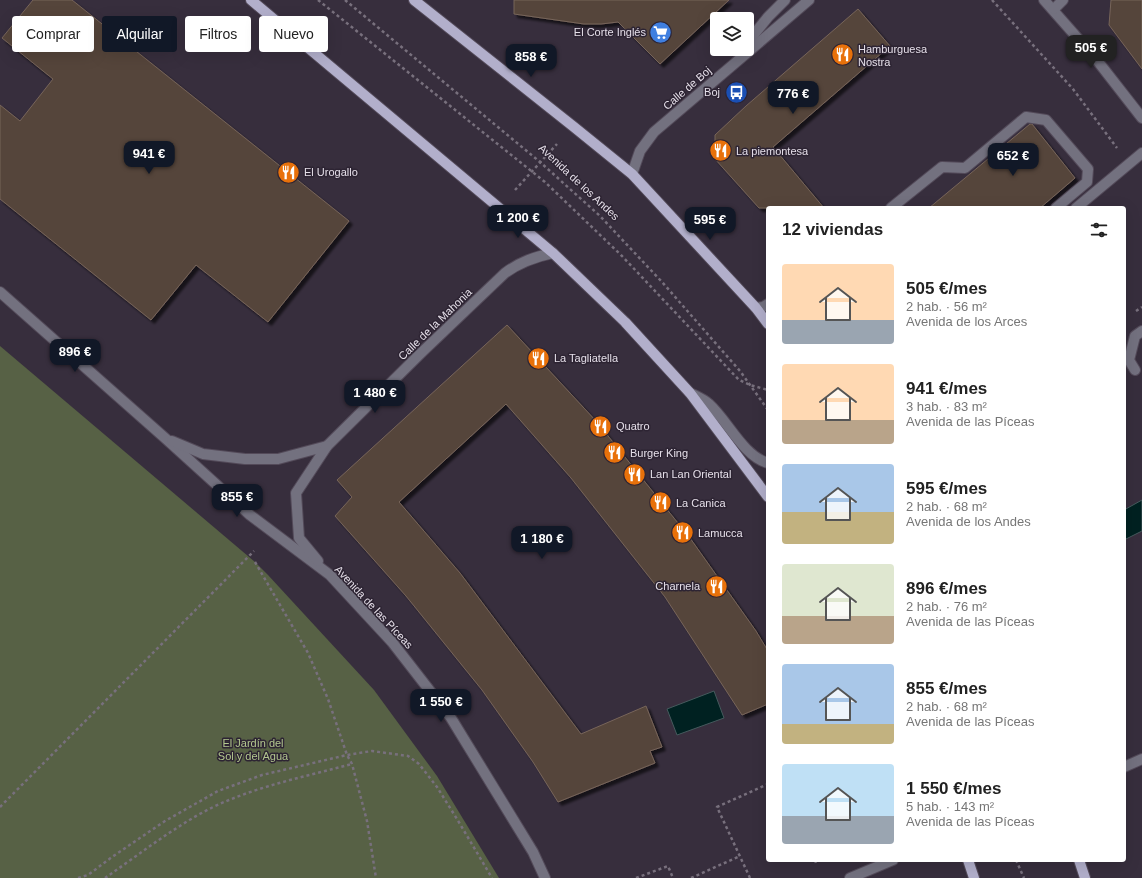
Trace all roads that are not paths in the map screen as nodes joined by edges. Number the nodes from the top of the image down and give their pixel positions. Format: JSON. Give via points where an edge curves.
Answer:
{"nodes":[{"id":1,"x":414,"y":0,"type":"edge"},
{"id":2,"x":785,"y":0,"type":"edge"},
{"id":3,"x":809,"y":0,"type":"edge"},
{"id":4,"x":1044,"y":0,"type":"edge"},
{"id":5,"x":1064,"y":0,"type":"edge"},
{"id":6,"x":254,"y":1,"type":"edge"},
{"id":7,"x":1054,"y":9,"type":"junction"},
{"id":8,"x":754,"y":35,"type":"edge"},
{"id":9,"x":736,"y":56,"type":"edge"},
{"id":10,"x":721,"y":75,"type":"junction"},
{"id":11,"x":1142,"y":118,"type":"edge"},
{"id":12,"x":1142,"y":153,"type":"edge"},
{"id":13,"x":632,"y":174,"type":"junction"},
{"id":14,"x":893,"y":206,"type":"edge"},
{"id":15,"x":1058,"y":206,"type":"edge"},
{"id":16,"x":1078,"y":206,"type":"edge"},
{"id":17,"x":553,"y":253,"type":"junction"},
{"id":18,"x":0,"y":292,"type":"edge"},
{"id":19,"x":766,"y":305,"type":"edge"},
{"id":20,"x":756,"y":308,"type":"junction"},
{"id":21,"x":766,"y":321,"type":"edge"},
{"id":22,"x":1142,"y":331,"type":"edge"},
{"id":23,"x":1135,"y":370,"type":"dead end"},
{"id":24,"x":690,"y":392,"type":"junction"},
{"id":25,"x":165,"y":438,"type":"junction"},
{"id":26,"x":327,"y":446,"type":"junction"},
{"id":27,"x":766,"y":463,"type":"edge"},
{"id":28,"x":766,"y":494,"type":"edge"},
{"id":29,"x":330,"y":575,"type":"junction"},
{"id":30,"x":1142,"y":759,"type":"edge"},
{"id":31,"x":1126,"y":766,"type":"edge"},
{"id":32,"x":887,"y":862,"type":"edge"},
{"id":33,"x":969,"y":862,"type":"edge"},
{"id":34,"x":1080,"y":862,"type":"edge"},
{"id":35,"x":546,"y":878,"type":"edge"},
{"id":36,"x":850,"y":878,"type":"edge"},
{"id":37,"x":974,"y":878,"type":"edge"},
{"id":38,"x":1085,"y":878,"type":"edge"}],
"edges":[{"from":1,"to":13,"type":"main road"},
{"from":2,"to":8,"type":"street"},
{"from":3,"to":10,"type":"street","name":"Calle de Boj"},
{"from":4,"to":7,"type":"street"},
{"from":5,"to":7,"type":"street"},
{"from":6,"to":17,"type":"main road"},
{"from":7,"to":11,"type":"street"},
{"from":9,"to":10,"type":"street"},
{"from":10,"to":13,"type":"street","name":"Calle de Boj","via":[[654,132],[640,151]]},
{"from":12,"to":16,"type":"street"},
{"from":13,"to":20,"type":"main road"},
{"from":14,"to":15,"type":"street","via":[[942,167],[965,168],[1026,117],[1046,120],[1088,169],[1087,182]]},
{"from":17,"to":24,"type":"main road","via":[[625,322]]},
{"from":17,"to":26,"type":"street","name":"Calle de la Mahonia","via":[[519,263],[505,273]]},
{"from":18,"to":25,"type":"street","name":"Avenida de las Píceas"},
{"from":19,"to":20,"type":"street"},
{"from":20,"to":21,"type":"main road"},
{"from":22,"to":23,"type":"street","via":[[1135,336],[1129,360]]},
{"from":24,"to":27,"type":"street","via":[[708,402],[745,448]]},
{"from":24,"to":28,"type":"main road"},
{"from":25,"to":26,"type":"street","name":"Calle de la Mahonia","via":[[204,454],[245,459],[278,459]]},
{"from":25,"to":29,"type":"street","name":"Avenida de las Píceas","via":[[250,515]]},
{"from":26,"to":29,"type":"street","name":"Calle de la Mahonia","via":[[296,493],[299,538]]},
{"from":29,"to":35,"type":"street","name":"Avenida de las Píceas","via":[[392,642],[451,718],[533,852]]},
{"from":30,"to":31,"type":"street"},
{"from":32,"to":36,"type":"street"},
{"from":33,"to":37,"type":"main road"},
{"from":34,"to":38,"type":"main road"}]}
